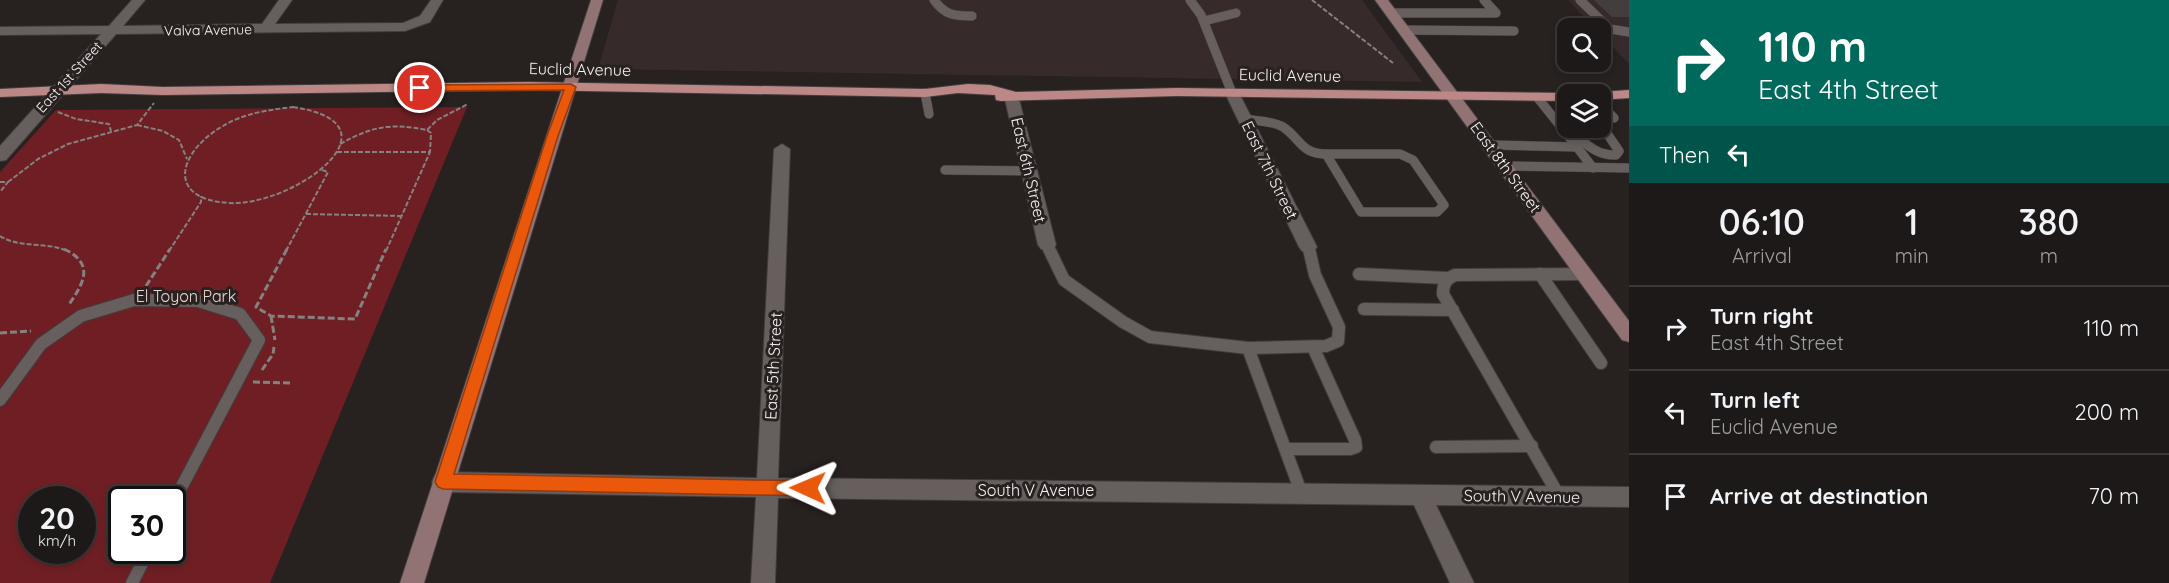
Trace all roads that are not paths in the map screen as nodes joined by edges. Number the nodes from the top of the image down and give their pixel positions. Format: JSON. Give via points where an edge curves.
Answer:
{"nodes":[{"id":1,"x":139,"y":0,"type":"edge"},
{"id":2,"x":286,"y":0,"type":"edge"},
{"id":3,"x":437,"y":0,"type":"edge"},
{"id":4,"x":597,"y":0,"type":"edge"},
{"id":5,"x":934,"y":0,"type":"edge"},
{"id":6,"x":1190,"y":0,"type":"edge"},
{"id":7,"x":1381,"y":0,"type":"edge"},
{"id":8,"x":1485,"y":0,"type":"edge"},
{"id":9,"x":1580,"y":0,"type":"edge"},
{"id":10,"x":1236,"y":13,"type":"dead end"},
{"id":11,"x":1392,"y":13,"type":"junction"},
{"id":12,"x":972,"y":16,"type":"dead end"},
{"id":13,"x":1204,"y":21,"type":"junction"},
{"id":14,"x":265,"y":29,"type":"junction"},
{"id":15,"x":111,"y":30,"type":"junction"},
{"id":16,"x":1404,"y":30,"type":"junction"},
{"id":17,"x":0,"y":31,"type":"edge"},
{"id":18,"x":1514,"y":31,"type":"dead end"},
{"id":19,"x":1629,"y":32,"type":"edge"},
{"id":20,"x":571,"y":87,"type":"junction"},
{"id":21,"x":56,"y":92,"type":"junction"},
{"id":22,"x":0,"y":93,"type":"edge"},
{"id":23,"x":925,"y":93,"type":"junction"},
{"id":24,"x":1232,"y":93,"type":"junction"},
{"id":25,"x":1629,"y":94,"type":"edge"},
{"id":26,"x":1011,"y":95,"type":"junction"},
{"id":27,"x":1611,"y":95,"type":"edge"},
{"id":28,"x":1455,"y":96,"type":"junction"},
{"id":29,"x":1557,"y":96,"type":"edge"},
{"id":30,"x":1537,"y":97,"type":"junction"},
{"id":31,"x":929,"y":114,"type":"dead end"},
{"id":32,"x":1611,"y":115,"type":"edge"},
{"id":33,"x":1614,"y":118,"type":"dead end"},
{"id":34,"x":1245,"y":119,"type":"junction"},
{"id":35,"x":1557,"y":122,"type":"edge"},
{"id":36,"x":1570,"y":138,"type":"edge"},
{"id":37,"x":1580,"y":138,"type":"edge"},
{"id":38,"x":1610,"y":138,"type":"edge"},
{"id":39,"x":1491,"y":145,"type":"junction"},
{"id":40,"x":1577,"y":147,"type":"junction"},
{"id":41,"x":782,"y":149,"type":"dead end"},
{"id":42,"x":1619,"y":151,"type":"junction"},
{"id":43,"x":1326,"y":154,"type":"junction"},
{"id":44,"x":0,"y":156,"type":"edge"},
{"id":45,"x":1629,"y":163,"type":"edge"},
{"id":46,"x":1507,"y":166,"type":"junction"},
{"id":47,"x":1593,"y":168,"type":"junction"},
{"id":48,"x":1629,"y":168,"type":"edge"},
{"id":49,"x":945,"y":170,"type":"dead end"},
{"id":50,"x":1029,"y":171,"type":"junction"},
{"id":51,"x":1047,"y":245,"type":"joint"},
{"id":52,"x":1308,"y":248,"type":"joint"},
{"id":53,"x":1359,"y":274,"type":"dead end"},
{"id":54,"x":1540,"y":274,"type":"junction"},
{"id":55,"x":1585,"y":274,"type":"junction"},
{"id":56,"x":1446,"y":278,"type":"junction"},
{"id":57,"x":1364,"y":309,"type":"dead end"},
{"id":58,"x":1453,"y":310,"type":"junction"},
{"id":59,"x":1629,"y":335,"type":"edge"},
{"id":60,"x":1313,"y":347,"type":"junction"},
{"id":61,"x":1248,"y":348,"type":"junction"},
{"id":62,"x":1601,"y":363,"type":"dead end"},
{"id":63,"x":0,"y":400,"type":"edge"},
{"id":64,"x":1532,"y":446,"type":"junction"},
{"id":65,"x":1436,"y":447,"type":"dead end"},
{"id":66,"x":1286,"y":449,"type":"junction"},
{"id":67,"x":443,"y":482,"type":"junction"},
{"id":68,"x":182,"y":486,"type":"edge"},
{"id":69,"x":767,"y":488,"type":"junction"},
{"id":70,"x":1301,"y":492,"type":"junction"},
{"id":71,"x":1420,"y":495,"type":"junction"},
{"id":72,"x":1559,"y":496,"type":"junction"},
{"id":73,"x":1629,"y":497,"type":"edge"},
{"id":74,"x":142,"y":564,"type":"edge"},
{"id":75,"x":132,"y":583,"type":"edge"},
{"id":76,"x":411,"y":583,"type":"edge"},
{"id":77,"x":762,"y":583,"type":"edge"},
{"id":78,"x":1462,"y":583,"type":"edge"}],
"edges":[{"from":1,"to":15,"type":"street","name":"East 1st Street"},
{"from":2,"to":14,"type":"street"},
{"from":3,"to":14,"type":"street","name":"Valva Avenue","via":[[425,19],[405,27]]},
{"from":4,"to":20,"type":"street"},
{"from":5,"to":12,"type":"lane","via":[[943,13]]},
{"from":6,"to":13,"type":"lane"},
{"from":7,"to":11,"type":"street","name":"East 8th Street"},
{"from":8,"to":11,"type":"lane","via":[[1496,13]]},
{"from":9,"to":19,"type":"lane","via":[[1610,28]]},
{"from":10,"to":13,"type":"lane"},
{"from":11,"to":16,"type":"street","name":"East 8th Street"},
{"from":13,"to":24,"type":"lane"},
{"from":14,"to":15,"type":"street","name":"Valva Avenue"},
{"from":15,"to":17,"type":"street","name":"Valva Avenue"},
{"from":15,"to":21,"type":"street","name":"East 1st Street"},
{"from":16,"to":18,"type":"lane"},
{"from":16,"to":28,"type":"street","name":"East 8th Street"},
{"from":20,"to":21,"type":"main road","name":"Euclid Avenue","via":[[163,91],[111,99],[68,100]]},
{"from":20,"to":23,"type":"main road","name":"Euclid Avenue"},
{"from":20,"to":67,"type":"street"},
{"from":21,"to":22,"type":"main road","name":"Euclid Avenue"},
{"from":21,"to":44,"type":"street","name":"East 1st Street"},
{"from":23,"to":26,"type":"main road","name":"Euclid Avenue","via":[[949,99],[984,100]]},
{"from":23,"to":31,"type":"lane"},
{"from":24,"to":26,"type":"main road","name":"Euclid Avenue"},
{"from":24,"to":28,"type":"main road","name":"Euclid Avenue"},
{"from":24,"to":34,"type":"street","name":"East 7th Street"},
{"from":25,"to":27,"type":"main road"},
{"from":26,"to":50,"type":"street","name":"East 6th Street"},
{"from":28,"to":30,"type":"main road","name":"Euclid Avenue"},
{"from":28,"to":39,"type":"street","name":"East 8th Street"},
{"from":29,"to":30,"type":"main road","name":"Euclid Avenue"},
{"from":30,"to":35,"type":"lane"},
{"from":32,"to":33,"type":"lane"},
{"from":34,"to":43,"type":"lane","via":[[1282,126],[1302,147]]},
{"from":34,"to":52,"type":"street","name":"East 7th Street"},
{"from":36,"to":40,"type":"lane"},
{"from":37,"to":42,"type":"lane","via":[[1592,152],[1616,155]]},
{"from":38,"to":42,"type":"lane"},
{"from":39,"to":40,"type":"lane"},
{"from":39,"to":46,"type":"street","name":"East 8th Street"},
{"from":40,"to":47,"type":"lane"},
{"from":41,"to":69,"type":"street","name":"East 5th Street"},
{"from":42,"to":45,"type":"lane"},
{"from":43,"to":43,"type":"lane","via":[[1408,157],[1444,205],[1437,212],[1361,212]]},
{"from":46,"to":47,"type":"lane"},
{"from":46,"to":55,"type":"street","name":"East 8th Street"},
{"from":47,"to":48,"type":"lane"},
{"from":49,"to":50,"type":"lane"},
{"from":50,"to":51,"type":"street","name":"East 6th Street"},
{"from":51,"to":61,"type":"lane","via":[[1064,280],[1150,337]]},
{"from":52,"to":60,"type":"lane","via":[[1340,335],[1338,341]]},
{"from":53,"to":56,"type":"lane"},
{"from":54,"to":55,"type":"lane"},
{"from":54,"to":56,"type":"lane","via":[[1468,274]]},
{"from":54,"to":62,"type":"lane"},
{"from":55,"to":59,"type":"street","name":"East 8th Street"},
{"from":56,"to":58,"type":"lane","via":[[1443,294]]},
{"from":57,"to":58,"type":"lane"},
{"from":58,"to":64,"type":"lane"},
{"from":60,"to":61,"type":"lane"},
{"from":60,"to":66,"type":"lane","via":[[1356,447]]},
{"from":61,"to":66,"type":"lane"},
{"from":63,"to":68,"type":"lane","via":[[40,344],[81,316],[134,300],[198,301],[240,314],[259,340]]},
{"from":64,"to":65,"type":"lane"},
{"from":64,"to":72,"type":"lane"},
{"from":66,"to":70,"type":"lane"},
{"from":67,"to":69,"type":"street","name":"South V Avenue"},
{"from":67,"to":76,"type":"street"},
{"from":69,"to":70,"type":"street","name":"South V Avenue"},
{"from":69,"to":77,"type":"street","name":"East 5th Street"},
{"from":70,"to":71,"type":"street","name":"South V Avenue"},
{"from":71,"to":72,"type":"street","name":"South V Avenue"},
{"from":71,"to":78,"type":"street"},
{"from":72,"to":73,"type":"street","name":"South V Avenue"},
{"from":74,"to":75,"type":"lane"}]}
